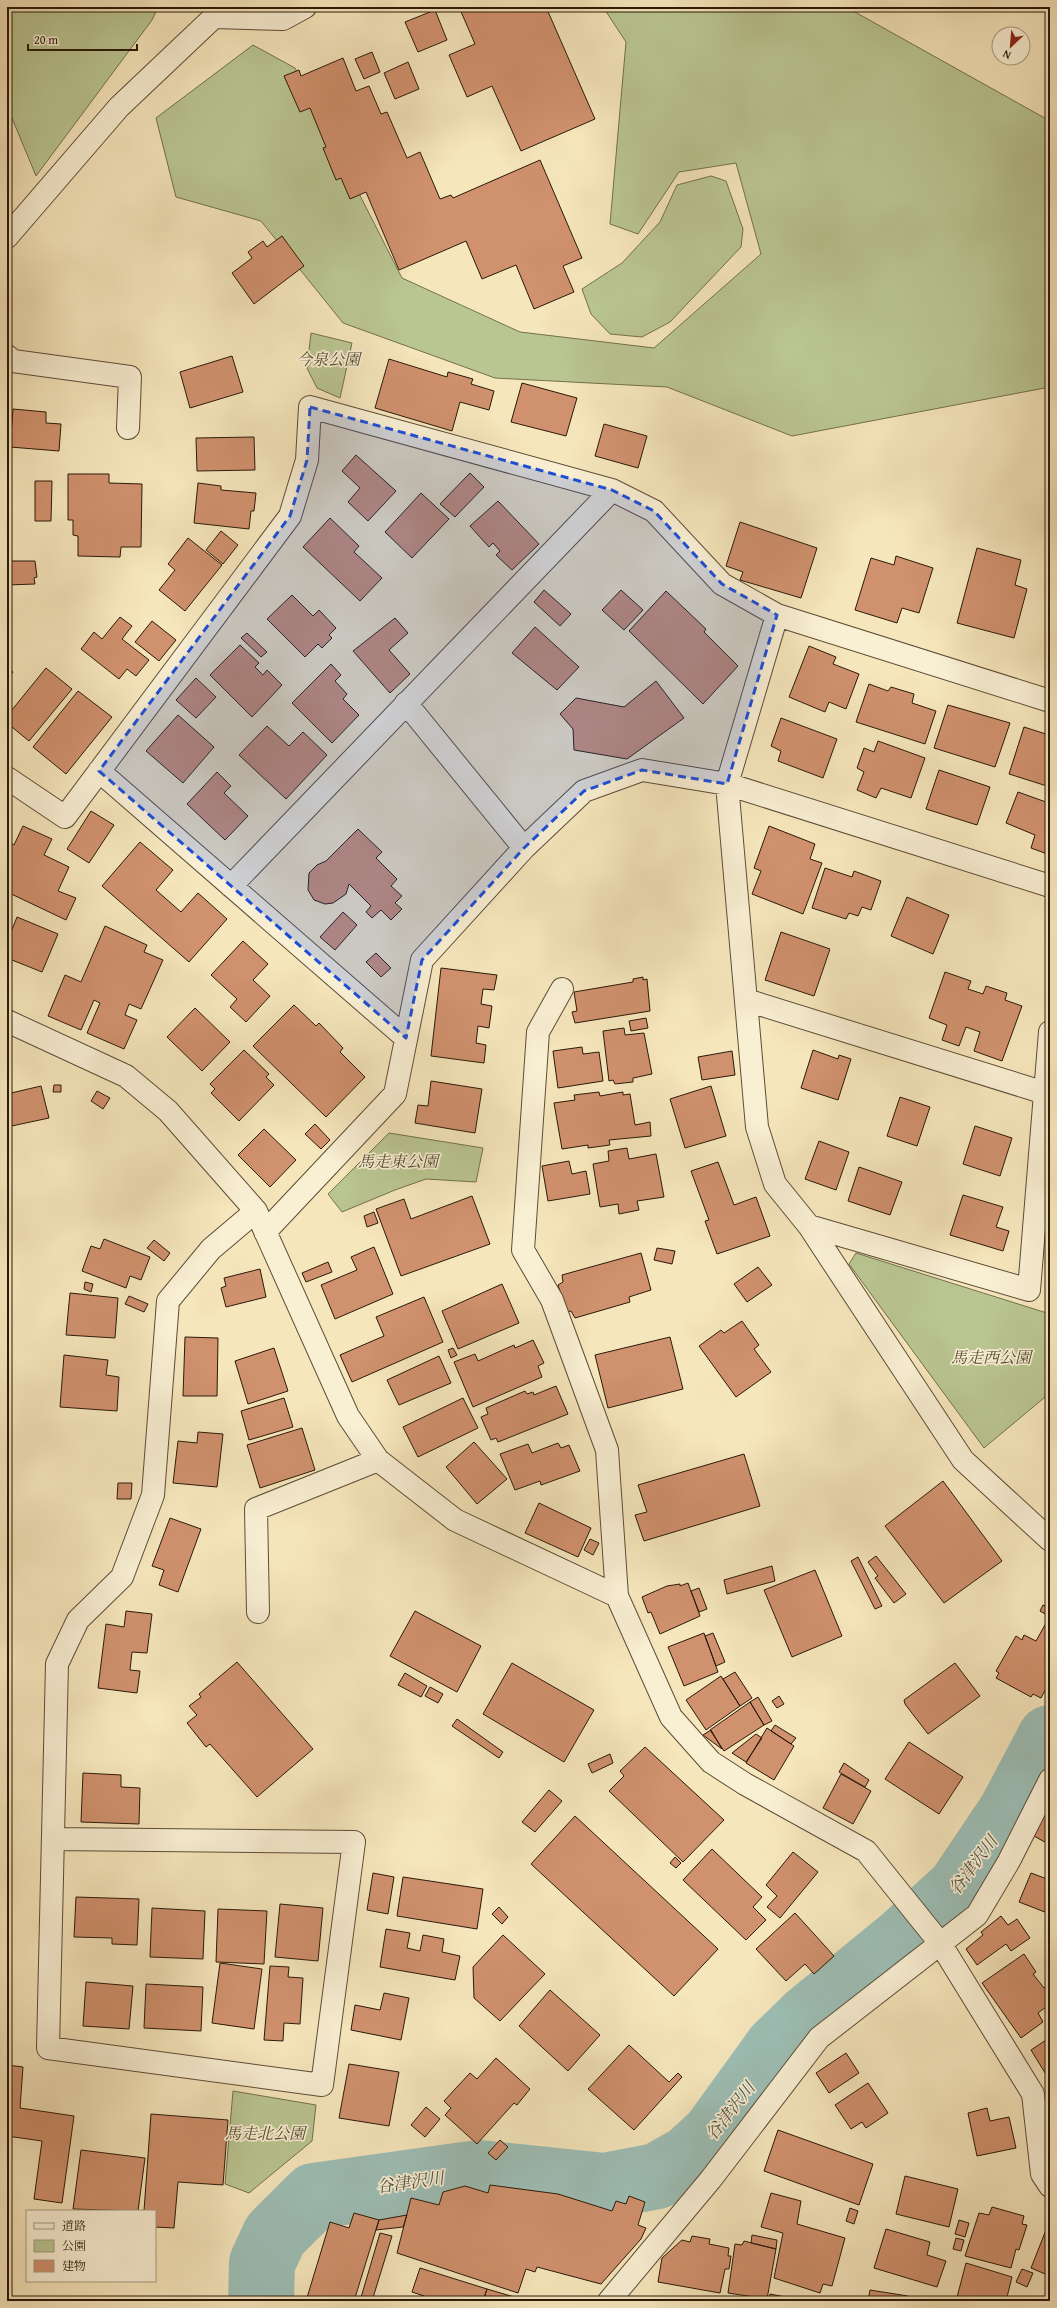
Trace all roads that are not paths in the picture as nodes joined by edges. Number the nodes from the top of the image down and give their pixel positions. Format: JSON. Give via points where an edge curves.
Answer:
{"nodes":[{"id":1,"x":305,"y":7,"type":"edge"},
{"id":2,"x":7,"y":237,"type":"edge"},
{"id":3,"x":7,"y":356,"type":"edge"},
{"id":4,"x":128,"y":428,"type":"dead end"},
{"id":5,"x":612,"y":490,"type":"junction"},
{"id":6,"x":777,"y":616,"type":"junction"},
{"id":7,"x":1050,"y":701,"type":"edge"},
{"id":8,"x":406,"y":703,"type":"junction"},
{"id":9,"x":99,"y":771,"type":"junction"},
{"id":10,"x":7,"y":778,"type":"edge"},
{"id":11,"x":727,"y":784,"type":"junction"},
{"id":12,"x":524,"y":848,"type":"junction"},
{"id":13,"x":231,"y":886,"type":"junction"},
{"id":14,"x":1050,"y":886,"type":"edge"},
{"id":15,"x":562,"y":989,"type":"dead end"},
{"id":16,"x":746,"y":1000,"type":"junction"},
{"id":17,"x":7,"y":1021,"type":"edge"},
{"id":18,"x":1050,"y":1032,"type":"edge"},
{"id":19,"x":406,"y":1038,"type":"junction"},
{"id":20,"x":1045,"y":1093,"type":"junction"},
{"id":21,"x":256,"y":1211,"type":"junction"},
{"id":22,"x":809,"y":1226,"type":"junction"},
{"id":23,"x":265,"y":1232,"type":"junction"},
{"id":24,"x":378,"y":1460,"type":"junction"},
{"id":25,"x":1050,"y":1540,"type":"edge"},
{"id":26,"x":617,"y":1596,"type":"junction"},
{"id":27,"x":258,"y":1612,"type":"dead end"},
{"id":28,"x":1050,"y":1780,"type":"edge"},
{"id":29,"x":54,"y":1840,"type":"junction"},
{"id":30,"x":940,"y":1943,"type":"junction"},
{"id":31,"x":1050,"y":2186,"type":"edge"},
{"id":32,"x":609,"y":2301,"type":"edge"}],
"edges":[{"from":1,"to":2,"type":"street","via":[[283,19],[214,17],[118,107]]},
{"from":3,"to":4,"type":"street","via":[[13,360],[130,377]]},
{"from":5,"to":6,"type":"street","via":[[654,511],[722,584]]},
{"from":5,"to":8,"type":"street"},
{"from":5,"to":9,"type":"street","via":[[310,408],[307,460],[290,516]]},
{"from":6,"to":7,"type":"street"},
{"from":6,"to":11,"type":"street"},
{"from":8,"to":12,"type":"street"},
{"from":8,"to":13,"type":"street"},
{"from":9,"to":10,"type":"street","via":[[65,817]]},
{"from":9,"to":13,"type":"street"},
{"from":11,"to":12,"type":"street","via":[[642,770],[584,791]]},
{"from":11,"to":14,"type":"street"},
{"from":11,"to":16,"type":"street"},
{"from":12,"to":19,"type":"street","via":[[422,960]]},
{"from":13,"to":19,"type":"street"},
{"from":15,"to":26,"type":"street","via":[[538,1032],[523,1250],[552,1300],[607,1450]]},
{"from":16,"to":20,"type":"street"},
{"from":16,"to":22,"type":"street","via":[[757,1128],[775,1184]]},
{"from":17,"to":21,"type":"street","via":[[126,1076],[168,1111]]},
{"from":18,"to":20,"type":"street"},
{"from":19,"to":23,"type":"street","via":[[395,1094]]},
{"from":20,"to":22,"type":"street","via":[[1029,1290]]},
{"from":21,"to":23,"type":"street"},
{"from":21,"to":29,"type":"street","via":[[210,1249],[168,1301],[154,1496],[122,1577],[78,1620],[58,1664]]},
{"from":22,"to":25,"type":"street","via":[[963,1460]]},
{"from":23,"to":24,"type":"street","via":[[348,1416]]},
{"from":24,"to":26,"type":"street","via":[[455,1520]]},
{"from":24,"to":27,"type":"street","via":[[256,1509]]},
{"from":26,"to":30,"type":"street","via":[[671,1717],[711,1762],[745,1784],[866,1851]]},
{"from":28,"to":30,"type":"street","via":[[1009,1861],[977,1915]]},
{"from":29,"to":29,"type":"street","via":[[48,2048],[322,2085],[354,1842]]},
{"from":30,"to":31,"type":"street","via":[[1033,2094],[1042,2174]]},
{"from":30,"to":32,"type":"street","via":[[818,2038],[711,2179]]}]}
